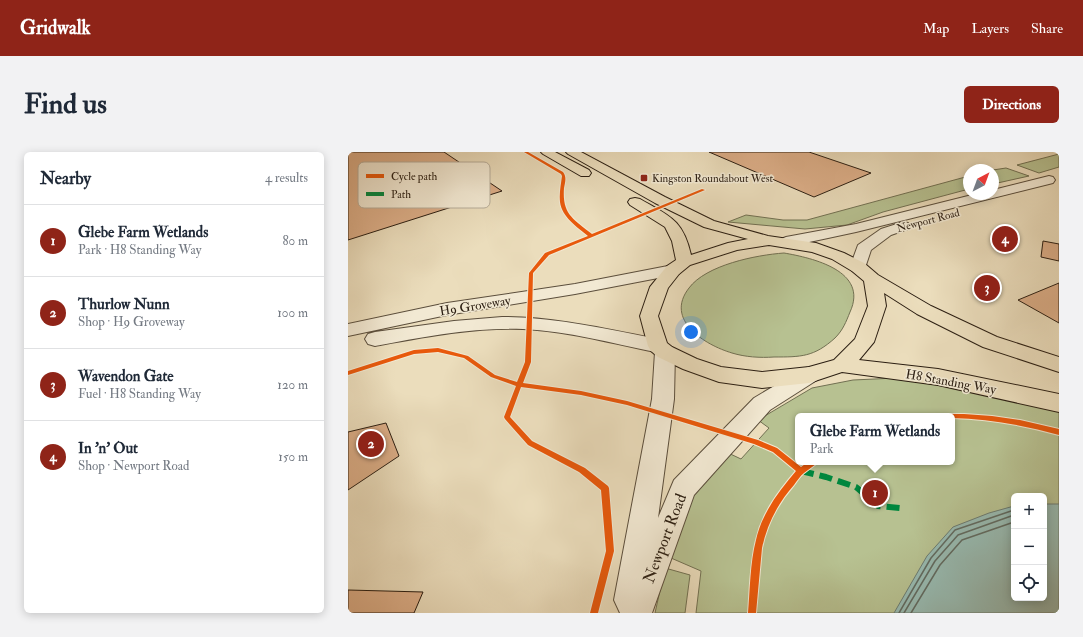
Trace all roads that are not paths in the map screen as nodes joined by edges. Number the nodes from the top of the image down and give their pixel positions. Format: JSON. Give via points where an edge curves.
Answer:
{"nodes":[{"id":1,"x":547,"y":152,"type":"edge"},
{"id":2,"x":572,"y":152,"type":"edge"},
{"id":3,"x":1054,"y":178,"type":"edge"},
{"id":4,"x":596,"y":180,"type":"dead end"},
{"id":5,"x":624,"y":196,"type":"dead end"},
{"id":6,"x":769,"y":240,"type":"junction"},
{"id":7,"x":786,"y":242,"type":"junction"},
{"id":8,"x":679,"y":266,"type":"junction"},
{"id":9,"x":865,"y":273,"type":"junction"},
{"id":10,"x":348,"y":330,"type":"edge"},
{"id":11,"x":348,"y":343,"type":"edge"},
{"id":12,"x":661,"y":349,"type":"junction"},
{"id":13,"x":841,"y":365,"type":"junction"},
{"id":14,"x":1059,"y":365,"type":"edge"},
{"id":15,"x":809,"y":375,"type":"junction"},
{"id":16,"x":1059,"y":403,"type":"edge"},
{"id":17,"x":628,"y":613,"type":"edge"},
{"id":18,"x":636,"y":613,"type":"edge"}],
"edges":[{"from":1,"to":4,"type":"highway"},
{"from":2,"to":6,"type":"highway","via":[[709,224]]},
{"from":3,"to":7,"type":"street","via":[[856,228]]},
{"from":3,"to":9,"type":"street","name":"Newport Road","via":[[963,211],[886,232],[864,248]]},
{"from":5,"to":8,"type":"highway","via":[[671,224],[678,235]]},
{"from":6,"to":7,"type":"highway"},
{"from":6,"to":8,"type":"highway","via":[[734,246]]},
{"from":7,"to":9,"type":"highway","via":[[816,248],[838,256]]},
{"from":8,"to":10,"type":"street","name":"H9 Groveway"},
{"from":8,"to":12,"type":"highway","via":[[659,286],[649,316]]},
{"from":9,"to":13,"type":"highway","via":[[877,306],[864,342]]},
{"from":9,"to":14,"type":"highway","via":[[924,310],[990,342]]},
{"from":11,"to":12,"type":"street","name":"H9 Groveway","via":[[450,327],[503,323],[561,326]]},
{"from":12,"to":15,"type":"highway","via":[[690,364],[719,374],[762,380]]},
{"from":12,"to":17,"type":"street","name":"Newport Road","via":[[663,399]]},
{"from":13,"to":15,"type":"highway"},
{"from":13,"to":16,"type":"highway","name":"H8 Standing Way","via":[[938,377]]},
{"from":15,"to":18,"type":"street","name":"Newport Road","via":[[762,404],[683,488]]}]}
